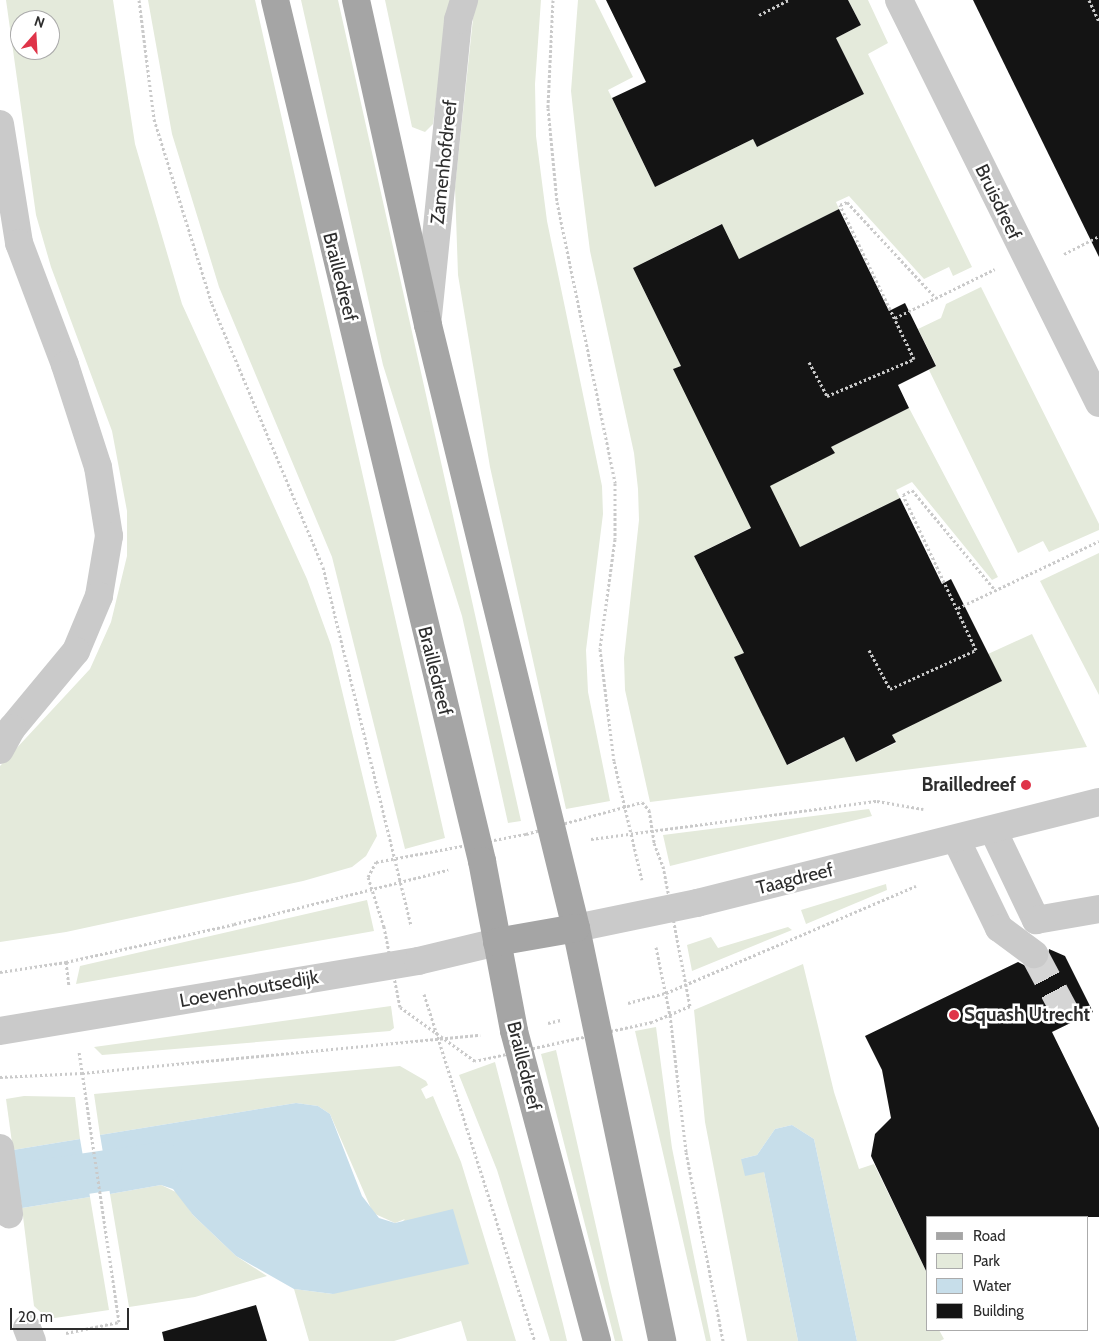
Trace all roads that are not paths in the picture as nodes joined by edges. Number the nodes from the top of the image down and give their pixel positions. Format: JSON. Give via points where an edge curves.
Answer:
{"nodes":[{"id":1,"x":275,"y":0,"type":"edge"},
{"id":2,"x":356,"y":0,"type":"edge"},
{"id":3,"x":464,"y":0,"type":"edge"},
{"id":4,"x":899,"y":0,"type":"edge"},
{"id":5,"x":0,"y":124,"type":"edge"},
{"id":6,"x":428,"y":325,"type":"junction"},
{"id":7,"x":1099,"y":402,"type":"edge"},
{"id":8,"x":0,"y":750,"type":"edge"},
{"id":9,"x":1099,"y":802,"type":"edge"},
{"id":10,"x":993,"y":830,"type":"junction"},
{"id":11,"x":956,"y":839,"type":"junction"},
{"id":12,"x":1099,"y":909,"type":"edge"},
{"id":13,"x":576,"y":928,"type":"junction"},
{"id":14,"x":497,"y":942,"type":"junction"},
{"id":15,"x":1034,"y":954,"type":"tunnel mouth"},
{"id":16,"x":0,"y":1031,"type":"edge"},
{"id":17,"x":0,"y":1148,"type":"edge"},
{"id":18,"x":9,"y":1214,"type":"dead end"},
{"id":19,"x":597,"y":1341,"type":"edge"},
{"id":20,"x":662,"y":1341,"type":"edge"}],
"edges":[{"from":1,"to":14,"type":"main road","name":"Brailledreef","via":[[482,862]]},
{"from":2,"to":6,"type":"main road"},
{"from":3,"to":6,"type":"street","name":"Zamenhofdreef","via":[[458,20]]},
{"from":4,"to":7,"type":"street","name":"Bruisdreef"},
{"from":5,"to":8,"type":"street","via":[[19,243],[65,365],[98,467],[109,536],[99,596],[76,651],[12,728]]},
{"from":6,"to":13,"type":"main road"},
{"from":9,"to":10,"type":"street","name":"Taagdreef"},
{"from":10,"to":11,"type":"street","name":"Taagdreef"},
{"from":10,"to":12,"type":"street","via":[[1036,920]]},
{"from":11,"to":13,"type":"street","name":"Taagdreef"},
{"from":11,"to":15,"type":"street","via":[[999,928]]},
{"from":13,"to":14,"type":"main road"},
{"from":13,"to":20,"type":"main road"},
{"from":14,"to":16,"type":"street","name":"Loevenhoutsedijk","via":[[418,961]]},
{"from":14,"to":19,"type":"main road","name":"Brailledreef","via":[[514,1031]]},
{"from":17,"to":18,"type":"street"}]}
